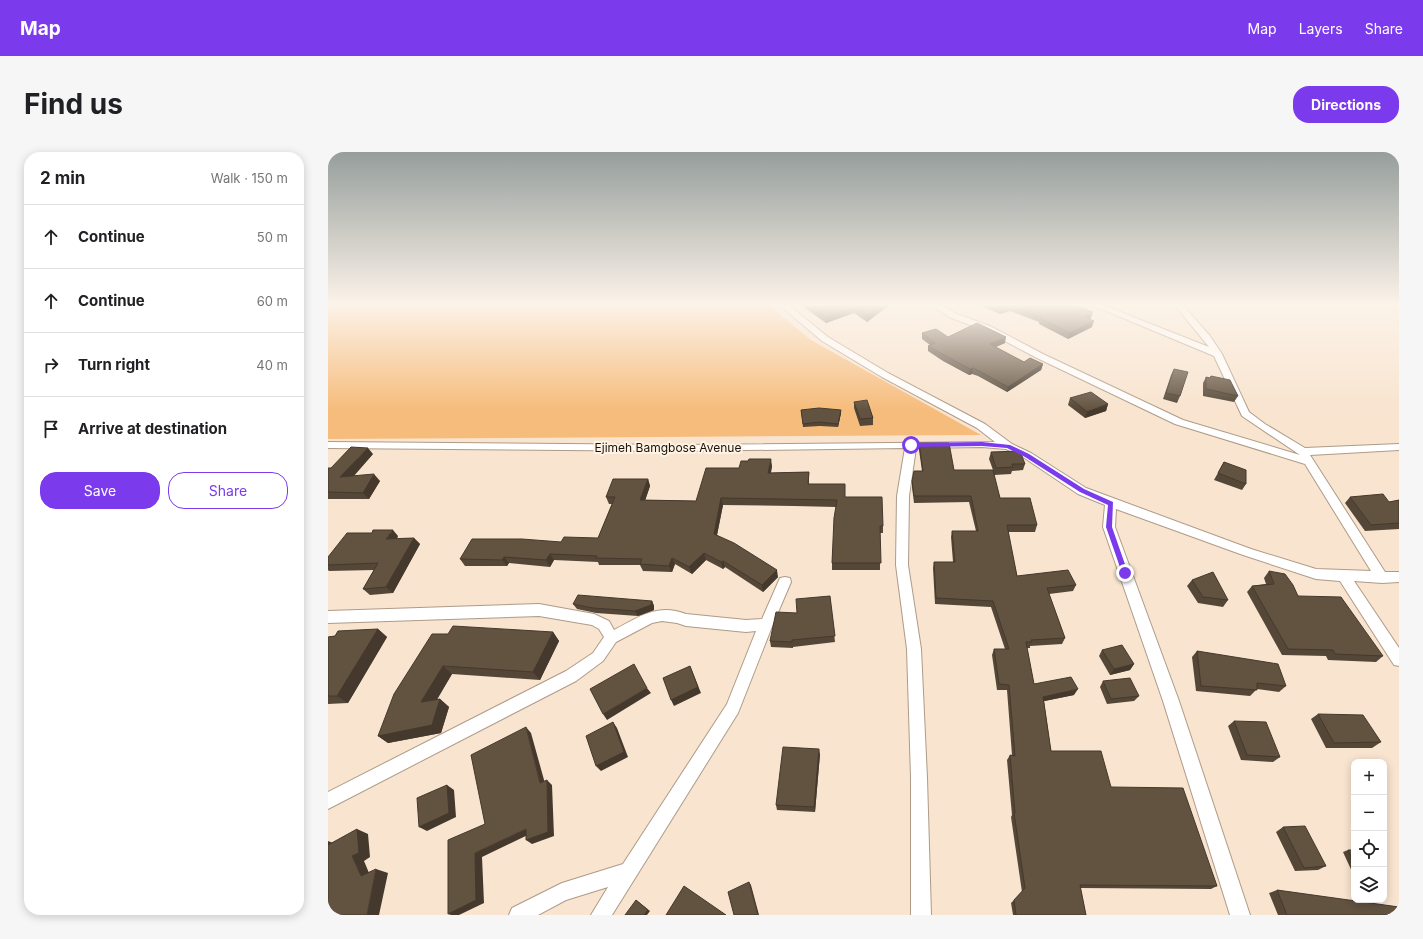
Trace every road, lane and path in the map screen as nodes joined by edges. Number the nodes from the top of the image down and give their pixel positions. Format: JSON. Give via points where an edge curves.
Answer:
{"nodes":[{"id":1,"x":825,"y":339,"type":"edge"},
{"id":2,"x":1007,"y":339,"type":"edge"},
{"id":3,"x":1180,"y":339,"type":"edge"},
{"id":4,"x":1207,"y":339,"type":"edge"},
{"id":5,"x":1218,"y":354,"type":"junction"},
{"id":6,"x":328,"y":445,"type":"edge"},
{"id":7,"x":911,"y":445,"type":"junction"},
{"id":8,"x":1008,"y":446,"type":"junction"},
{"id":9,"x":1399,"y":447,"type":"edge"},
{"id":10,"x":1304,"y":452,"type":"junction"},
{"id":11,"x":1310,"y":462,"type":"junction"},
{"id":12,"x":1111,"y":503,"type":"junction"},
{"id":13,"x":1344,"y":576,"type":"junction"},
{"id":14,"x":1399,"y":577,"type":"edge"},
{"id":15,"x":1382,"y":578,"type":"junction"},
{"id":16,"x":785,"y":582,"type":"dead end"},
{"id":17,"x":328,"y":617,"type":"edge"},
{"id":18,"x":766,"y":624,"type":"junction"},
{"id":19,"x":611,"y":638,"type":"junction"},
{"id":20,"x":1399,"y":660,"type":"edge"},
{"id":21,"x":328,"y":801,"type":"edge"},
{"id":22,"x":630,"y":871,"type":"junction"},
{"id":23,"x":519,"y":915,"type":"edge"},
{"id":24,"x":601,"y":915,"type":"edge"},
{"id":25,"x":921,"y":915,"type":"edge"},
{"id":26,"x":1240,"y":915,"type":"edge"}],
"edges":[{"from":1,"to":8,"type":"street","via":[[981,426]]},
{"from":2,"to":11,"type":"street","via":[[1179,422]]},
{"from":3,"to":5,"type":"street"},
{"from":4,"to":5,"type":"street"},
{"from":5,"to":10,"type":"street","via":[[1245,414]]},
{"from":6,"to":7,"type":"street","name":"Ejimeh Bamgbose Avenue","via":[[678,448]]},
{"from":7,"to":8,"type":"street","name":"Ejimeh Bamgbose Avenue"},
{"from":7,"to":25,"type":"street","via":[[903,496],[902,565],[914,649]]},
{"from":8,"to":12,"type":"street","via":[[1027,455],[1082,491]]},
{"from":9,"to":10,"type":"street"},
{"from":10,"to":11,"type":"street"},
{"from":11,"to":15,"type":"street"},
{"from":12,"to":13,"type":"street","via":[[1316,574]]},
{"from":12,"to":26,"type":"street","via":[[1109,527],[1171,701]]},
{"from":13,"to":15,"type":"street"},
{"from":13,"to":20,"type":"street"},
{"from":14,"to":15,"type":"street"},
{"from":16,"to":18,"type":"street"},
{"from":17,"to":19,"type":"street","via":[[539,610],[594,620],[604,625]]},
{"from":18,"to":19,"type":"street","via":[[746,626],[662,615],[648,618]]},
{"from":18,"to":22,"type":"street","via":[[733,708]]},
{"from":19,"to":21,"type":"street","via":[[598,657],[571,676]]},
{"from":22,"to":23,"type":"street","via":[[562,892]]},
{"from":22,"to":24,"type":"street"}]}
